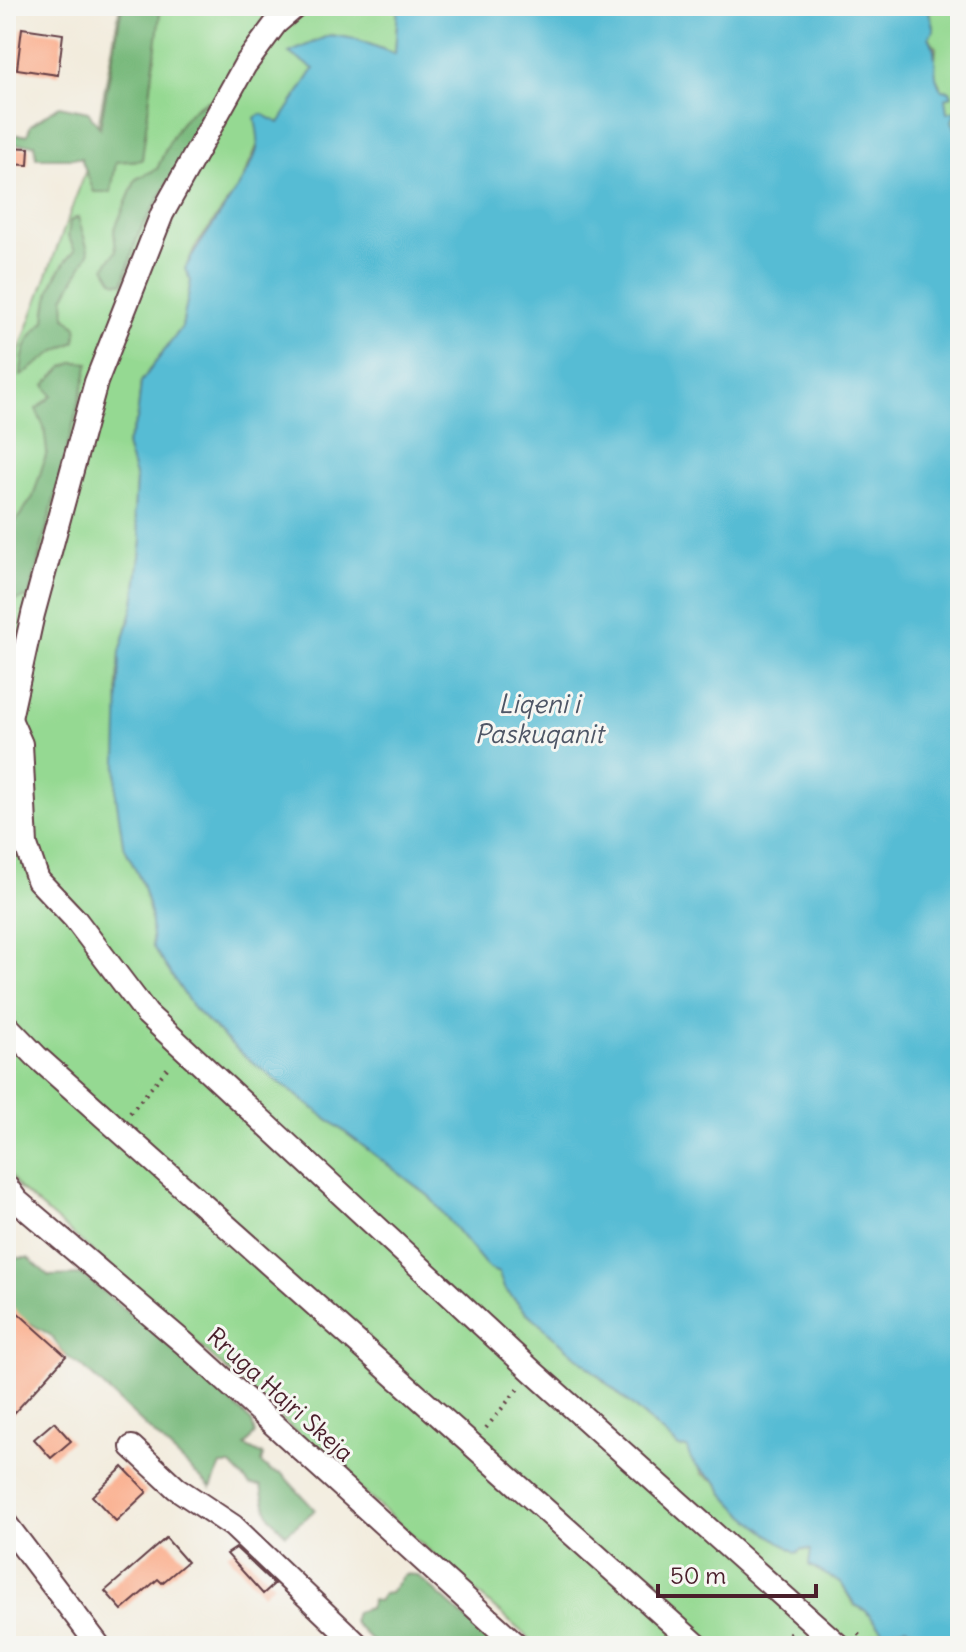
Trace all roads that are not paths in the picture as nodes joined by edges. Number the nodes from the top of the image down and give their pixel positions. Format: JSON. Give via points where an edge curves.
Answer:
{"nodes":[{"id":1,"x":296,"y":6,"type":"edge"},
{"id":2,"x":8,"y":727,"type":"edge"},
{"id":3,"x":6,"y":1025,"type":"edge"},
{"id":4,"x":6,"y":1186,"type":"edge"},
{"id":5,"x":132,"y":1447,"type":"dead end"},
{"id":6,"x":6,"y":1524,"type":"edge"},
{"id":7,"x":844,"y":1636,"type":"edge"},
{"id":8,"x":99,"y":1646,"type":"edge"},
{"id":9,"x":359,"y":1646,"type":"edge"},
{"id":10,"x":518,"y":1646,"type":"edge"},
{"id":11,"x":698,"y":1646,"type":"edge"}],
"edges":[{"from":1,"to":2,"type":"street","via":[[276,23],[245,65],[162,214],[93,393]]},
{"from":2,"to":7,"type":"street","via":[[21,744],[26,845],[38,880],[75,919],[147,1014],[532,1371]]},
{"from":3,"to":11,"type":"street"},
{"from":4,"to":10,"type":"street","name":"Rruga Hajri Skeja"},
{"from":5,"to":9,"type":"street","via":[[176,1488],[233,1526]]},
{"from":6,"to":8,"type":"street"}]}
